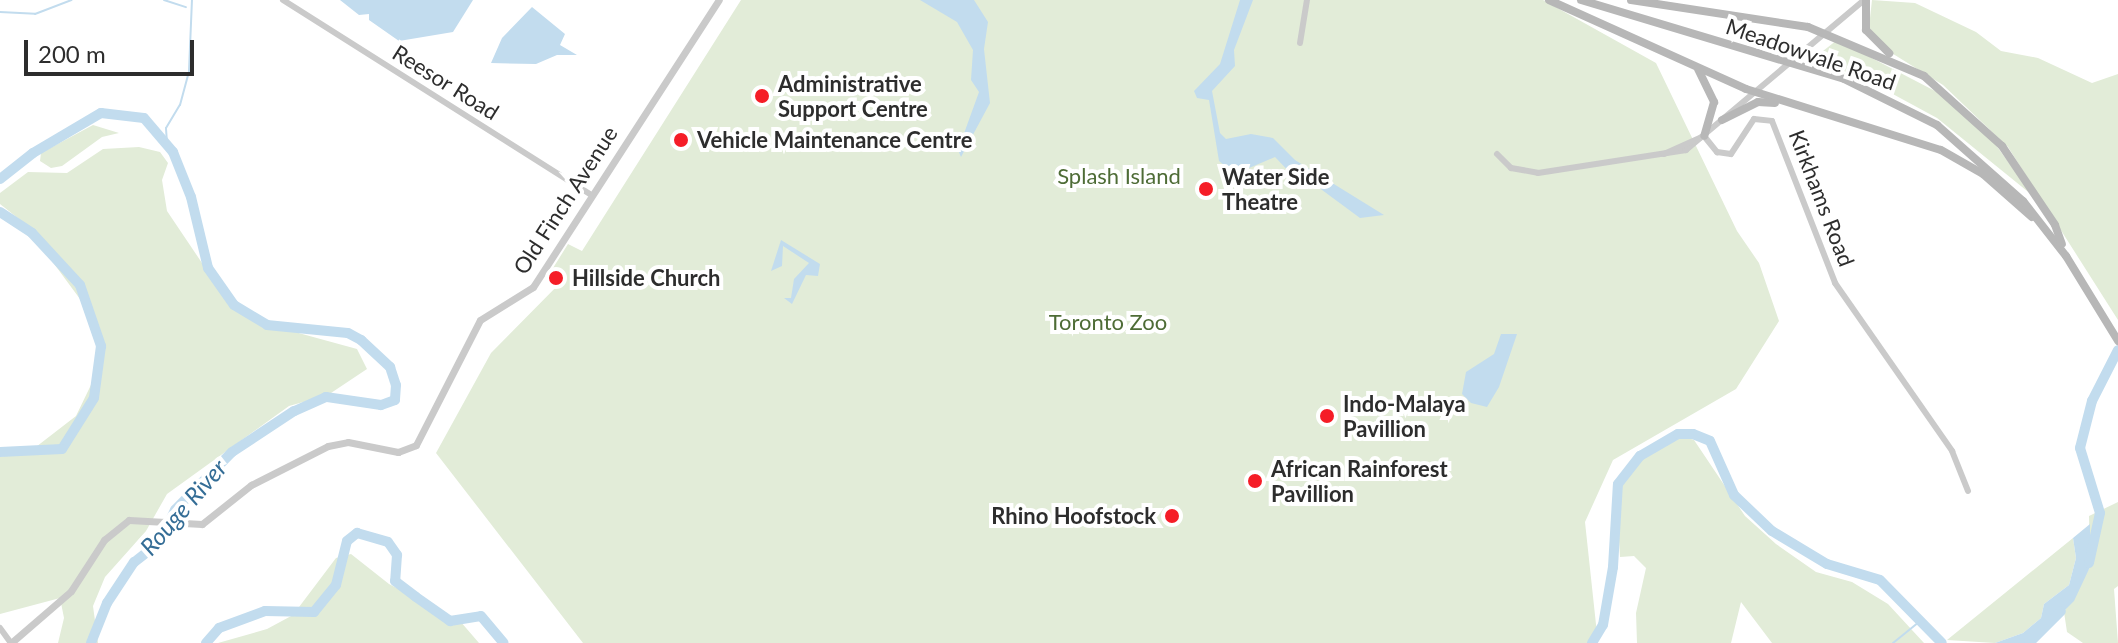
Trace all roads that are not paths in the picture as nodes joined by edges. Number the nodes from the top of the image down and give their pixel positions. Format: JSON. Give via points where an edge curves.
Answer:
{"nodes":[{"id":1,"x":283,"y":0,"type":"edge"},
{"id":2,"x":719,"y":0,"type":"edge"},
{"id":3,"x":1307,"y":0,"type":"edge"},
{"id":4,"x":1549,"y":0,"type":"edge"},
{"id":5,"x":1581,"y":0,"type":"edge"},
{"id":6,"x":1631,"y":0,"type":"edge"},
{"id":7,"x":1852,"y":0,"type":"edge"},
{"id":8,"x":1865,"y":0,"type":"edge"},
{"id":9,"x":1850,"y":14,"type":"junction"},
{"id":10,"x":1827,"y":33,"type":"junction"},
{"id":11,"x":1300,"y":43,"type":"dead end"},
{"id":12,"x":1695,"y":65,"type":"junction"},
{"id":13,"x":1924,"y":76,"type":"junction"},
{"id":14,"x":1755,"y":93,"type":"junction"},
{"id":15,"x":1811,"y":110,"type":"junction"},
{"id":16,"x":1722,"y":120,"type":"junction"},
{"id":17,"x":1704,"y":136,"type":"junction"},
{"id":18,"x":1497,"y":154,"type":"dead end"},
{"id":19,"x":590,"y":194,"type":"junction"},
{"id":20,"x":2045,"y":227,"type":"junction"},
{"id":21,"x":2066,"y":256,"type":"junction"},
{"id":22,"x":2118,"y":341,"type":"edge"},
{"id":23,"x":1968,"y":491,"type":"dead end"},
{"id":24,"x":0,"y":628,"type":"edge"},
{"id":25,"x":11,"y":643,"type":"edge"}],
"edges":[{"from":1,"to":19,"type":"street","name":"Reesor Road"},
{"from":2,"to":19,"type":"street","name":"Old Finch Avenue"},
{"from":3,"to":11,"type":"street"},
{"from":4,"to":12,"type":"main road"},
{"from":5,"to":20,"type":"main road","name":"Meadowvale Road","via":[[1877,92],[1955,138],[2007,183]]},
{"from":6,"to":10,"type":"main road","via":[[1759,17]]},
{"from":7,"to":9,"type":"street"},
{"from":8,"to":9,"type":"street"},
{"from":8,"to":13,"type":"main road","via":[[1866,30],[1875,44]]},
{"from":9,"to":10,"type":"street"},
{"from":10,"to":13,"type":"main road"},
{"from":10,"to":14,"type":"street"},
{"from":12,"to":14,"type":"main road"},
{"from":12,"to":17,"type":"main road","via":[[1714,102]]},
{"from":13,"to":21,"type":"main road","via":[[2002,146],[2055,225]]},
{"from":14,"to":15,"type":"main road"},
{"from":14,"to":16,"type":"street"},
{"from":15,"to":16,"type":"main road","via":[[1758,102]]},
{"from":15,"to":20,"type":"main road","via":[[1913,139],[1958,159]]},
{"from":16,"to":17,"type":"street"},
{"from":17,"to":18,"type":"street","via":[[1662,155],[1569,168],[1519,172]]},
{"from":17,"to":23,"type":"street","name":"Kirkhams Road","via":[[1717,152],[1731,154],[1754,119],[1772,121],[1835,283],[1952,451]]},
{"from":19,"to":25,"type":"street","name":"Old Finch Avenue","via":[[533,287],[480,320],[416,445],[398,452],[348,442],[328,446],[226,501],[205,523],[129,520],[115,529],[71,591]]},
{"from":20,"to":21,"type":"main road","name":"Meadowvale Road"},
{"from":21,"to":22,"type":"main road","name":"Meadowvale Road"},
{"from":24,"to":25,"type":"street"}]}
